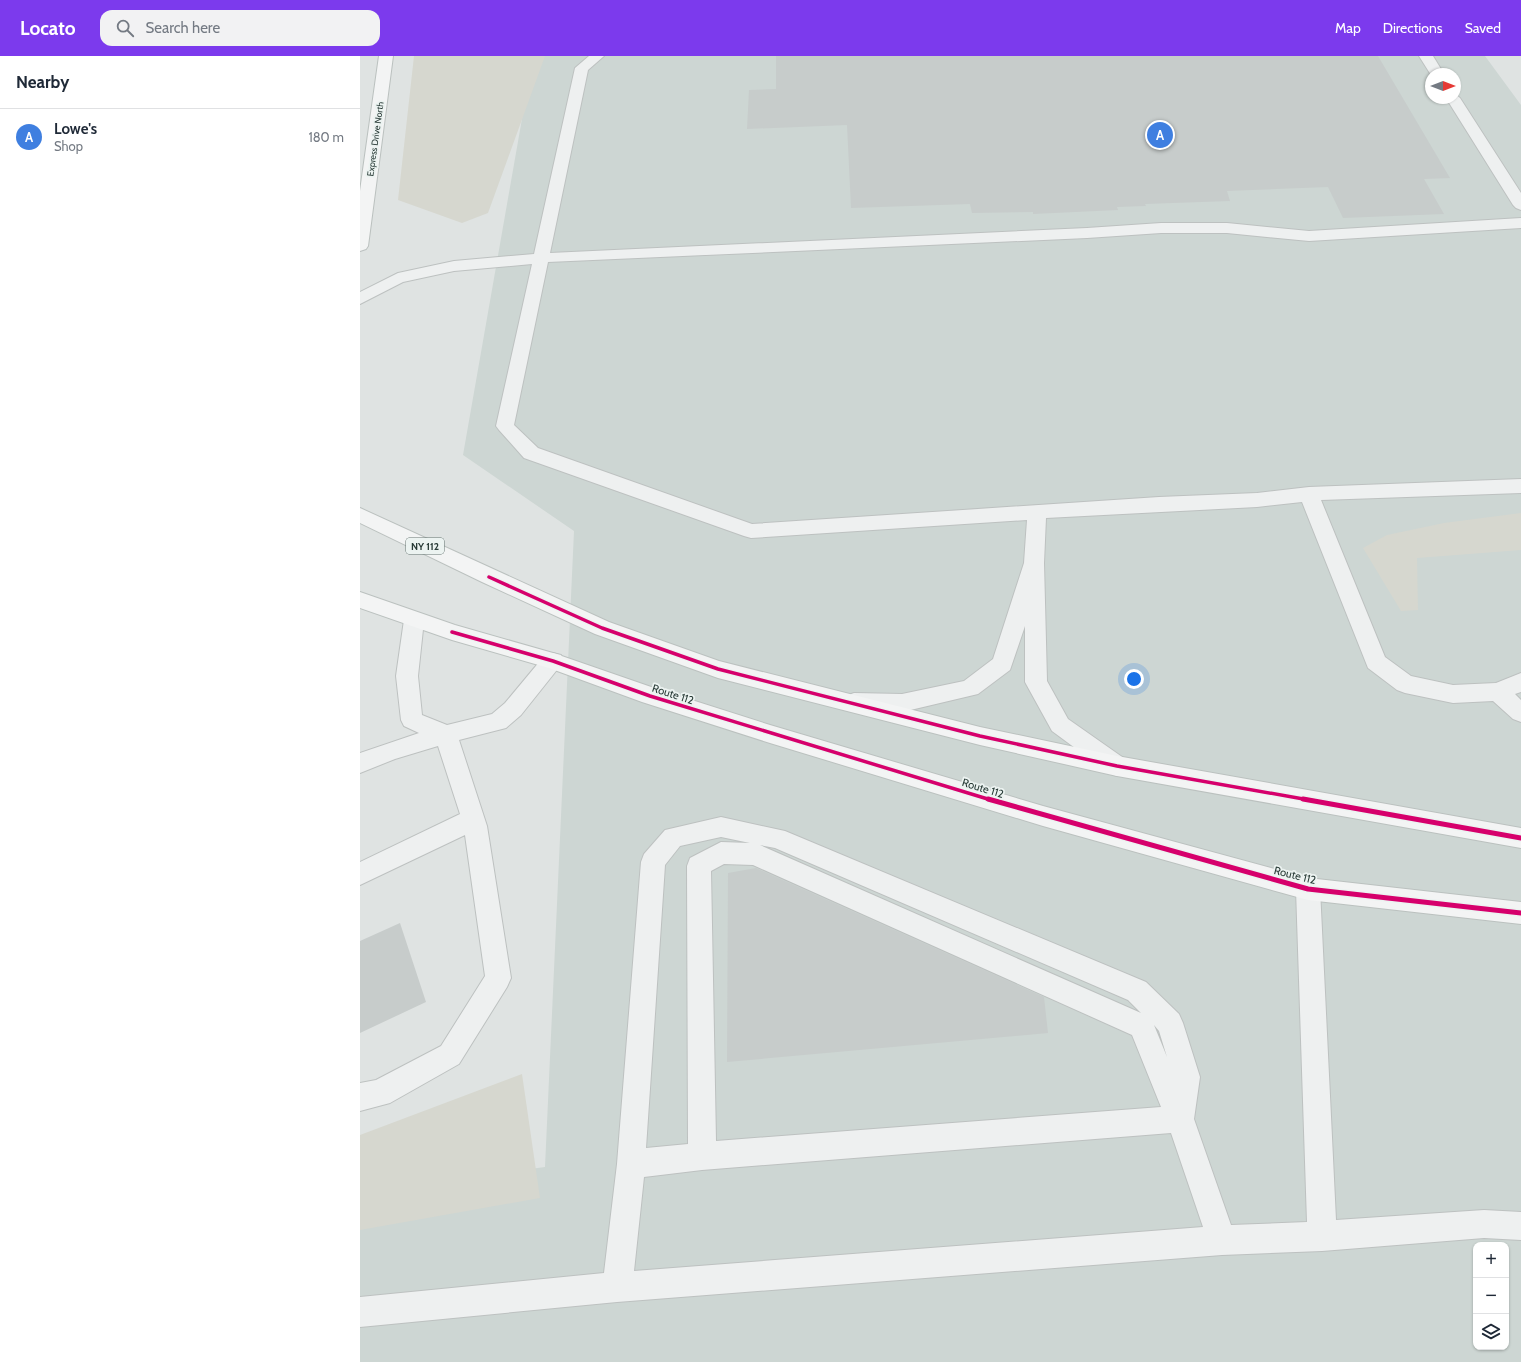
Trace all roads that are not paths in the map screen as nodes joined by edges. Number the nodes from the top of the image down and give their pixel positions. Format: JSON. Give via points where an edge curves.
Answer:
{"nodes":[{"id":1,"x":386,"y":56,"type":"edge"},
{"id":2,"x":597,"y":56,"type":"edge"},
{"id":3,"x":1426,"y":56,"type":"edge"},
{"id":4,"x":1433,"y":68,"type":"edge"},
{"id":5,"x":1457,"y":104,"type":"edge"},
{"id":6,"x":1521,"y":205,"type":"edge"},
{"id":7,"x":1521,"y":222,"type":"edge"},
{"id":8,"x":360,"y":246,"type":"edge"},
{"id":9,"x":541,"y":258,"type":"junction"},
{"id":10,"x":360,"y":299,"type":"edge"},
{"id":11,"x":1521,"y":486,"type":"edge"},
{"id":12,"x":1310,"y":494,"type":"junction"},
{"id":13,"x":1037,"y":512,"type":"junction"},
{"id":14,"x":360,"y":515,"type":"edge"},
{"id":15,"x":1034,"y":563,"type":"junction"},
{"id":16,"x":360,"y":600,"type":"edge"},
{"id":17,"x":360,"y":607,"type":"edge"},
{"id":18,"x":380,"y":607,"type":"junction"},
{"id":19,"x":414,"y":620,"type":"junction"},
{"id":20,"x":553,"y":661,"type":"junction"},
{"id":21,"x":1521,"y":682,"type":"edge"},
{"id":22,"x":1498,"y":692,"type":"junction"},
{"id":23,"x":850,"y":702,"type":"junction"},
{"id":24,"x":1521,"y":713,"type":"edge"},
{"id":25,"x":446,"y":734,"type":"junction"},
{"id":26,"x":360,"y":763,"type":"edge"},
{"id":27,"x":1117,"y":766,"type":"junction"},
{"id":28,"x":473,"y":819,"type":"junction"},
{"id":29,"x":1521,"y":838,"type":"edge"},
{"id":30,"x":360,"y":874,"type":"edge"},
{"id":31,"x":1308,"y":889,"type":"junction"},
{"id":32,"x":1521,"y":912,"type":"edge"},
{"id":33,"x":360,"y":1097,"type":"edge"},
{"id":34,"x":1180,"y":1119,"type":"junction"},
{"id":35,"x":702,"y":1156,"type":"junction"},
{"id":36,"x":630,"y":1164,"type":"junction"},
{"id":37,"x":1521,"y":1226,"type":"edge"},
{"id":38,"x":1322,"y":1236,"type":"junction"},
{"id":39,"x":1222,"y":1240,"type":"junction"},
{"id":40,"x":617,"y":1287,"type":"junction"},
{"id":41,"x":360,"y":1312,"type":"edge"}],
"edges":[{"from":1,"to":8,"type":"main road","name":"Express Drive North"},
{"from":2,"to":9,"type":"lane","via":[[582,68]]},
{"from":3,"to":4,"type":"lane"},
{"from":5,"to":6,"type":"lane"},
{"from":7,"to":9,"type":"lane","via":[[1310,236],[1227,228],[1161,228]]},
{"from":9,"to":10,"type":"lane","via":[[454,266],[398,278]]},
{"from":9,"to":13,"type":"lane","via":[[505,426],[531,453],[751,531]]},
{"from":11,"to":12,"type":"lane"},
{"from":12,"to":13,"type":"lane","via":[[1257,500]]},
{"from":12,"to":22,"type":"lane","via":[[1376,662],[1405,684],[1454,694]]},
{"from":13,"to":15,"type":"lane"},
{"from":14,"to":23,"type":"main road","number":"NY 112","via":[[602,628],[718,669]]},
{"from":15,"to":23,"type":"lane","via":[[1002,664],[970,688],[902,703]]},
{"from":15,"to":27,"type":"lane","via":[[1036,682],[1060,725]]},
{"from":16,"to":18,"type":"main road","name":"Route 112"},
{"from":17,"to":18,"type":"main road"},
{"from":18,"to":19,"type":"main road","name":"Route 112"},
{"from":19,"to":20,"type":"main road","name":"Route 112"},
{"from":19,"to":25,"type":"lane","via":[[407,676],[412,720]]},
{"from":20,"to":25,"type":"lane","via":[[513,709],[498,722]]},
{"from":20,"to":31,"type":"main road","name":"Route 112","via":[[650,696],[770,734],[1043,816]]},
{"from":21,"to":22,"type":"lane"},
{"from":22,"to":24,"type":"lane"},
{"from":23,"to":27,"type":"main road","number":"NY 112","via":[[980,736]]},
{"from":25,"to":26,"type":"lane"},
{"from":25,"to":28,"type":"lane"},
{"from":27,"to":29,"type":"main road","number":"NY 112"},
{"from":28,"to":30,"type":"lane"},
{"from":28,"to":33,"type":"lane","via":[[498,978],[450,1055],[380,1094]]},
{"from":31,"to":32,"type":"main road","name":"Route 112"},
{"from":31,"to":38,"type":"lane"},
{"from":34,"to":35,"type":"lane"},
{"from":34,"to":35,"type":"lane","via":[[1141,1026],[755,854],[721,853],[699,866]]},
{"from":34,"to":36,"type":"lane","via":[[1187,1077],[1170,1023],[1137,991],[777,838],[721,827],[673,837],[653,862]]},
{"from":34,"to":39,"type":"lane"},
{"from":35,"to":36,"type":"lane"},
{"from":36,"to":40,"type":"lane"},
{"from":37,"to":38,"type":"lane","via":[[1484,1224]]},
{"from":38,"to":39,"type":"lane"},
{"from":39,"to":40,"type":"lane"},
{"from":40,"to":41,"type":"lane"}]}
